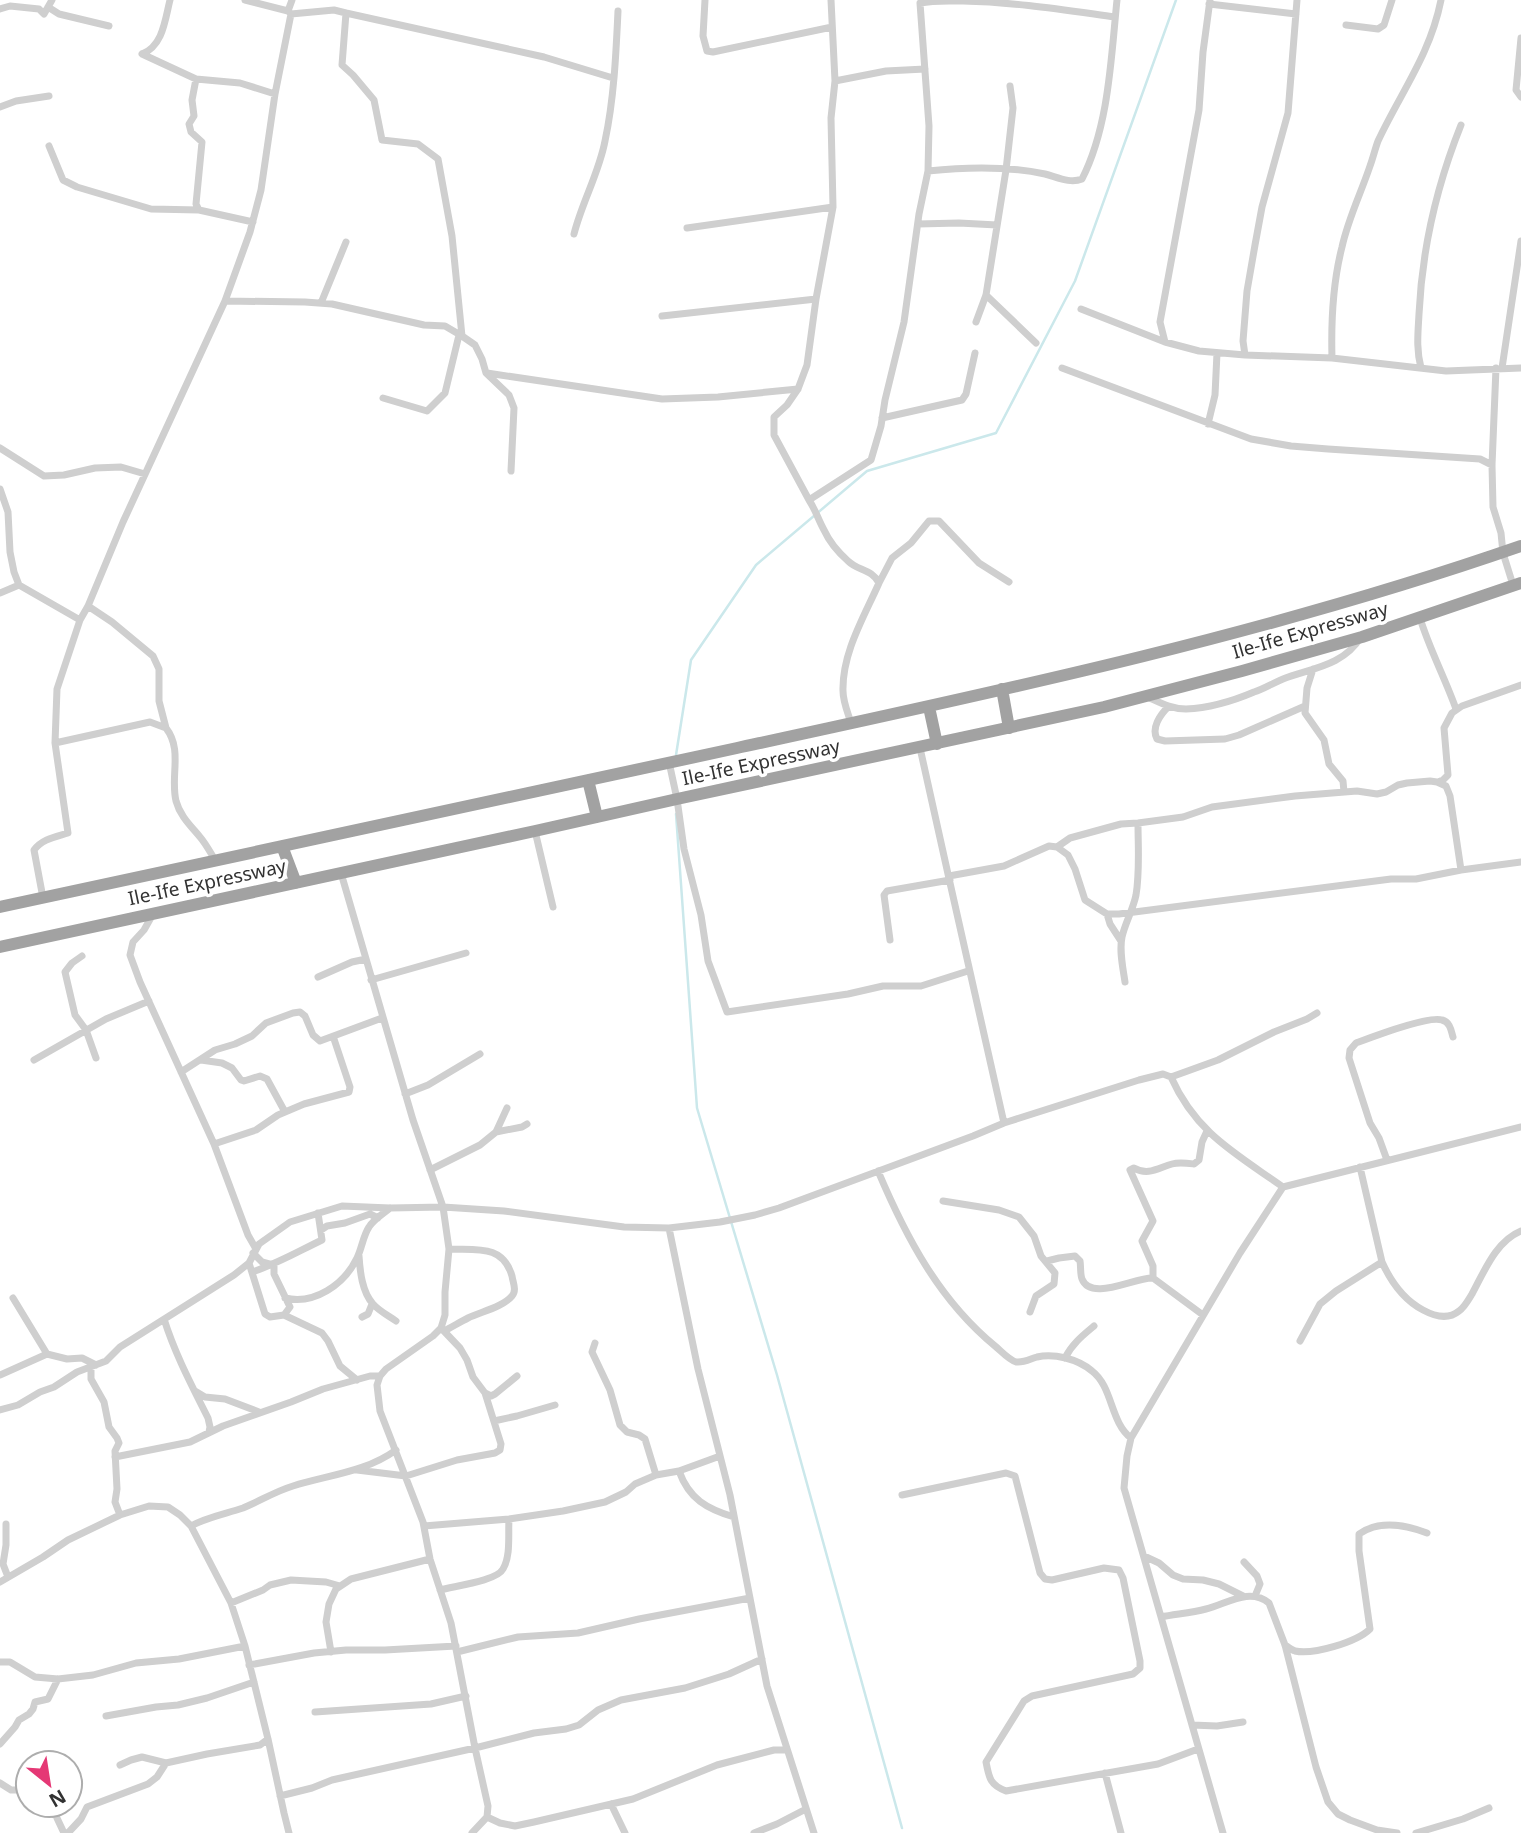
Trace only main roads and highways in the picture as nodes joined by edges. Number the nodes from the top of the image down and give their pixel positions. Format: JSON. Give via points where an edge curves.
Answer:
{"nodes":[{"id":1,"x":1521,"y":546,"type":"edge"},
{"id":2,"x":1517,"y":584,"type":"edge"},
{"id":3,"x":1002,"y":689,"type":"junction"},
{"id":4,"x":929,"y":706,"type":"junction"},
{"id":5,"x":1009,"y":728,"type":"junction"},
{"id":6,"x":937,"y":744,"type":"junction"},
{"id":7,"x":588,"y":780,"type":"junction"},
{"id":8,"x":597,"y":817,"type":"junction"},
{"id":9,"x":282,"y":846,"type":"junction"},
{"id":10,"x":296,"y":883,"type":"junction"},
{"id":11,"x":0,"y":907,"type":"edge"},
{"id":12,"x":0,"y":947,"type":"edge"}],
"edges":[{"from":1,"to":3,"type":"highway","name":"Ile-Ife Expressway","via":[[1268,625]]},
{"from":2,"to":5,"type":"highway","name":"Ile-Ife Expressway","via":[[1362,637]]},
{"from":3,"to":4,"type":"highway","name":"Ile-Ife Expressway"},
{"from":3,"to":5,"type":"highway"},
{"from":4,"to":6,"type":"highway"},
{"from":4,"to":7,"type":"highway","name":"Ile-Ife Expressway"},
{"from":5,"to":6,"type":"highway","name":"Ile-Ife Expressway"},
{"from":6,"to":8,"type":"highway","name":"Ile-Ife Expressway"},
{"from":7,"to":8,"type":"highway"},
{"from":7,"to":9,"type":"highway","name":"Ile-Ife Expressway"},
{"from":8,"to":10,"type":"highway","name":"Ile-Ife Expressway"},
{"from":9,"to":10,"type":"highway"},
{"from":9,"to":11,"type":"highway","name":"Ile-Ife Expressway"},
{"from":10,"to":12,"type":"highway","name":"Ile-Ife Expressway"}]}
